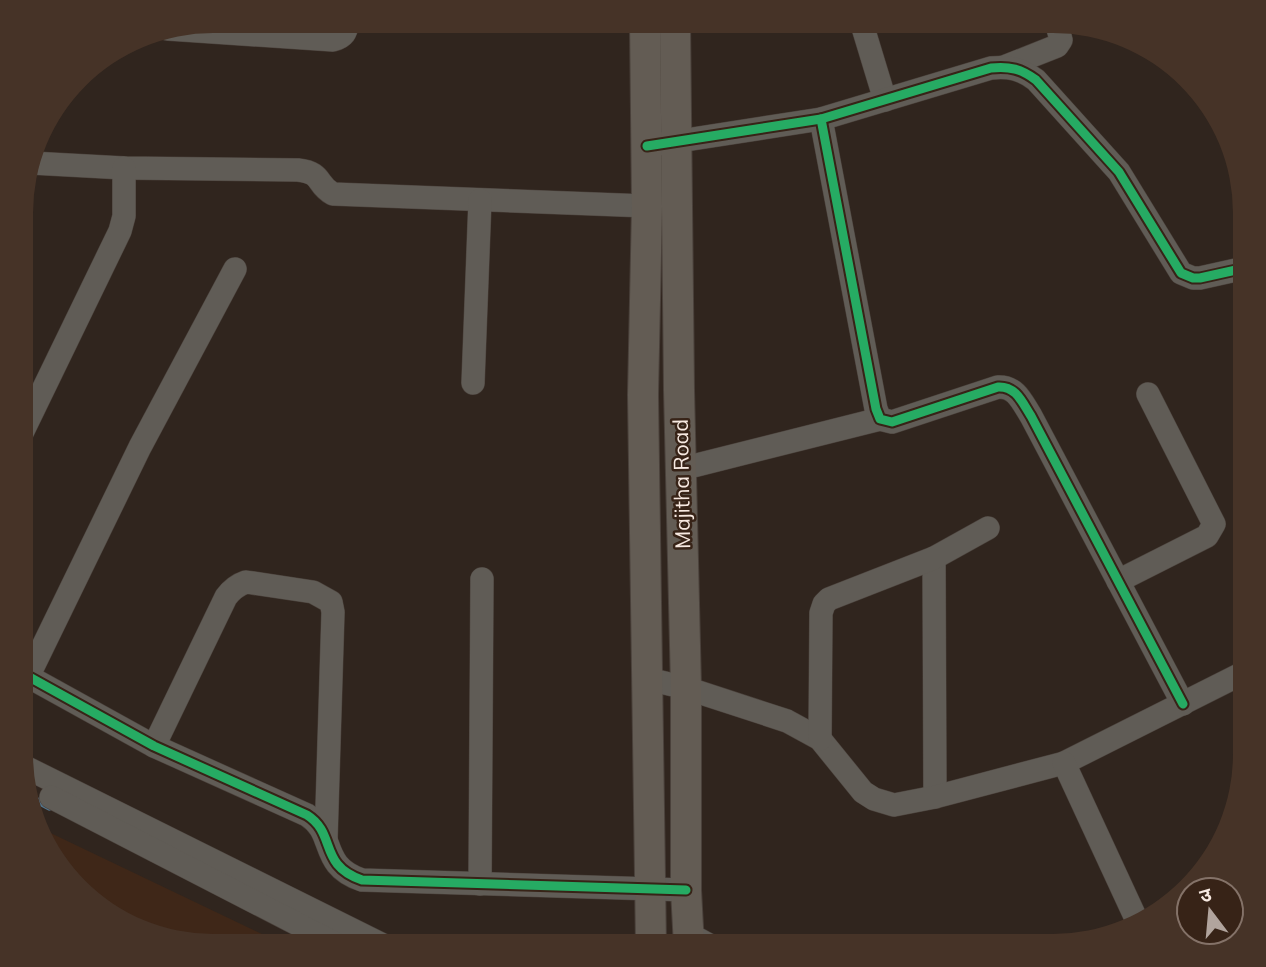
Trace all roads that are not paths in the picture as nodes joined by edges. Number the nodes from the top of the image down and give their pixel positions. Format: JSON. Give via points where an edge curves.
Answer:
{"nodes":[{"id":1,"x":228,"y":33,"type":"edge"},
{"id":2,"x":345,"y":33,"type":"edge"},
{"id":3,"x":647,"y":34,"type":"edge"},
{"id":4,"x":674,"y":34,"type":"edge"},
{"id":5,"x":865,"y":34,"type":"edge"},
{"id":6,"x":1059,"y":34,"type":"edge"},
{"id":7,"x":1004,"y":67,"type":"junction"},
{"id":8,"x":885,"y":100,"type":"junction"},
{"id":9,"x":821,"y":119,"type":"junction"},
{"id":10,"x":661,"y":144,"type":"junction"},
{"id":11,"x":40,"y":163,"type":"edge"},
{"id":12,"x":124,"y":168,"type":"junction"},
{"id":13,"x":480,"y":200,"type":"junction"},
{"id":14,"x":647,"y":206,"type":"junction"},
{"id":15,"x":236,"y":269,"type":"dead end"},
{"id":16,"x":1233,"y":271,"type":"edge"},
{"id":17,"x":473,"y":383,"type":"dead end"},
{"id":18,"x":643,"y":388,"type":"junction"},
{"id":19,"x":678,"y":390,"type":"junction"},
{"id":20,"x":1148,"y":394,"type":"dead end"},
{"id":21,"x":33,"y":410,"type":"edge"},
{"id":22,"x":880,"y":418,"type":"junction"},
{"id":23,"x":681,"y":469,"type":"junction"},
{"id":24,"x":988,"y":528,"type":"dead end"},
{"id":25,"x":934,"y":558,"type":"junction"},
{"id":26,"x":482,"y":579,"type":"dead end"},
{"id":27,"x":1118,"y":581,"type":"junction"},
{"id":28,"x":34,"y":658,"type":"edge"},
{"id":29,"x":648,"y":679,"type":"junction"},
{"id":30,"x":1232,"y":679,"type":"edge"},
{"id":31,"x":34,"y":680,"type":"edge"},
{"id":32,"x":686,"y":688,"type":"junction"},
{"id":33,"x":1183,"y":705,"type":"junction"},
{"id":34,"x":820,"y":739,"type":"junction"},
{"id":35,"x":154,"y":746,"type":"junction"},
{"id":36,"x":1064,"y":764,"type":"junction"},
{"id":37,"x":36,"y":778,"type":"edge"},
{"id":38,"x":36,"y":778,"type":"edge"},
{"id":39,"x":935,"y":797,"type":"junction"},
{"id":40,"x":326,"y":841,"type":"junction"},
{"id":41,"x":480,"y":884,"type":"junction"},
{"id":42,"x":650,"y":888,"type":"junction"},
{"id":43,"x":687,"y":890,"type":"junction"},
{"id":44,"x":1134,"y":914,"type":"edge"},
{"id":45,"x":318,"y":933,"type":"edge"},
{"id":46,"x":358,"y":933,"type":"edge"},
{"id":47,"x":651,"y":934,"type":"edge"},
{"id":48,"x":695,"y":934,"type":"edge"}],
"edges":[{"from":1,"to":2,"type":"street","via":[[332,40]]},
{"from":3,"to":10,"type":"main road","name":"Majitha Road"},
{"from":4,"to":10,"type":"main road","name":"Majitha Road"},
{"from":5,"to":8,"type":"street"},
{"from":6,"to":7,"type":"street","via":[[1057,46]]},
{"from":7,"to":8,"type":"street"},
{"from":7,"to":16,"type":"street","via":[[1024,71],[1036,80],[1104,152],[1181,273],[1200,278]]},
{"from":8,"to":9,"type":"street"},
{"from":9,"to":10,"type":"street"},
{"from":9,"to":22,"type":"street"},
{"from":10,"to":14,"type":"main road","name":"Majitha Road"},
{"from":10,"to":19,"type":"main road","name":"Majitha Road"},
{"from":11,"to":12,"type":"street"},
{"from":12,"to":13,"type":"street","via":[[298,170],[312,172],[333,194]]},
{"from":12,"to":21,"type":"street","via":[[120,231]]},
{"from":13,"to":14,"type":"street"},
{"from":13,"to":17,"type":"street"},
{"from":14,"to":18,"type":"main road","name":"Majitha Road"},
{"from":15,"to":28,"type":"street"},
{"from":18,"to":19,"type":"main road"},
{"from":18,"to":29,"type":"main road","name":"Majitha Road"},
{"from":19,"to":23,"type":"main road","name":"Majitha Road"},
{"from":20,"to":27,"type":"street","via":[[1214,524],[1207,536]]},
{"from":22,"to":23,"type":"street"},
{"from":22,"to":27,"type":"street","via":[[892,422],[998,387],[1016,392]]},
{"from":23,"to":32,"type":"main road","name":"Majitha Road"},
{"from":24,"to":25,"type":"street"},
{"from":25,"to":34,"type":"street","via":[[838,594],[824,604]]},
{"from":25,"to":39,"type":"street"},
{"from":26,"to":41,"type":"street"},
{"from":27,"to":33,"type":"street"},
{"from":29,"to":32,"type":"street"},
{"from":29,"to":42,"type":"main road","name":"Majitha Road"},
{"from":30,"to":33,"type":"street"},
{"from":31,"to":35,"type":"street"},
{"from":32,"to":34,"type":"street","via":[[788,721]]},
{"from":32,"to":43,"type":"main road","name":"Majitha Road"},
{"from":33,"to":36,"type":"street"},
{"from":34,"to":39,"type":"street","via":[[874,799],[894,805]]},
{"from":35,"to":40,"type":"street","via":[[307,815],[318,824]]},
{"from":35,"to":40,"type":"street","via":[[231,590],[246,582],[320,594],[331,602],[333,612]]},
{"from":36,"to":39,"type":"street"},
{"from":36,"to":44,"type":"street"},
{"from":37,"to":45,"type":"street"},
{"from":38,"to":46,"type":"street"},
{"from":40,"to":41,"type":"street","via":[[340,870],[362,880]]},
{"from":41,"to":42,"type":"street"},
{"from":42,"to":43,"type":"street"},
{"from":42,"to":47,"type":"main road","name":"Majitha Road"},
{"from":43,"to":48,"type":"main road","name":"Majitha Road"}]}
